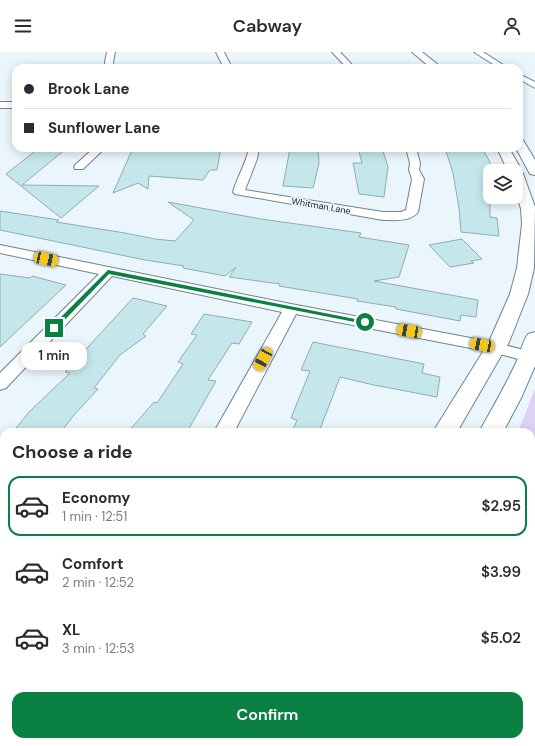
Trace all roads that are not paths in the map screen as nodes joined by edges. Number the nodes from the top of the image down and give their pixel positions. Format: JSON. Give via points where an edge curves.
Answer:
{"nodes":[{"id":1,"x":111,"y":52,"type":"edge"},
{"id":2,"x":220,"y":52,"type":"edge"},
{"id":3,"x":336,"y":52,"type":"edge"},
{"id":4,"x":416,"y":52,"type":"edge"},
{"id":5,"x":478,"y":52,"type":"edge"},
{"id":6,"x":110,"y":64,"type":"edge"},
{"id":7,"x":226,"y":64,"type":"edge"},
{"id":8,"x":347,"y":64,"type":"edge"},
{"id":9,"x":432,"y":64,"type":"edge"},
{"id":10,"x":498,"y":64,"type":"edge"},
{"id":11,"x":523,"y":78,"type":"edge"},
{"id":12,"x":523,"y":83,"type":"edge"},
{"id":13,"x":534,"y":84,"type":"edge"},
{"id":14,"x":0,"y":105,"type":"edge"},
{"id":15,"x":12,"y":105,"type":"edge"},
{"id":16,"x":523,"y":150,"type":"edge"},
{"id":17,"x":95,"y":152,"type":"edge"},
{"id":18,"x":254,"y":152,"type":"edge"},
{"id":19,"x":412,"y":152,"type":"edge"},
{"id":20,"x":505,"y":152,"type":"edge"},
{"id":21,"x":511,"y":164,"type":"edge"},
{"id":22,"x":79,"y":166,"type":"dead end"},
{"id":23,"x":535,"y":171,"type":"edge"},
{"id":24,"x":523,"y":192,"type":"edge"},
{"id":25,"x":0,"y":249,"type":"edge"},
{"id":26,"x":531,"y":257,"type":"edge"},
{"id":27,"x":108,"y":272,"type":"junction"},
{"id":28,"x":291,"y":309,"type":"junction"},
{"id":29,"x":497,"y":348,"type":"junction"},
{"id":30,"x":532,"y":348,"type":"edge"},
{"id":31,"x":0,"y":384,"type":"edge"},
{"id":32,"x":226,"y":428,"type":"edge"},
{"id":33,"x":448,"y":428,"type":"edge"},
{"id":34,"x":493,"y":428,"type":"edge"}],
"edges":[{"from":1,"to":6,"type":"street"},
{"from":2,"to":7,"type":"street"},
{"from":3,"to":8,"type":"street"},
{"from":4,"to":9,"type":"street"},
{"from":5,"to":10,"type":"street"},
{"from":11,"to":13,"type":"street"},
{"from":12,"to":13,"type":"street"},
{"from":14,"to":15,"type":"street"},
{"from":16,"to":23,"type":"street"},
{"from":17,"to":22,"type":"street"},
{"from":18,"to":19,"type":"street","name":"Whitman Lane","via":[[239,192],[383,216],[403,216],[412,212],[418,179]]},
{"from":20,"to":21,"type":"street"},
{"from":24,"to":26,"type":"street","via":[[530,220]]},
{"from":25,"to":27,"type":"street"},
{"from":26,"to":29,"type":"street","via":[[515,306]]},
{"from":27,"to":28,"type":"street"},
{"from":27,"to":31,"type":"street"},
{"from":28,"to":29,"type":"street"},
{"from":28,"to":32,"type":"street"},
{"from":29,"to":30,"type":"street"},
{"from":29,"to":33,"type":"street"},
{"from":30,"to":34,"type":"street","via":[[510,398]]}]}
